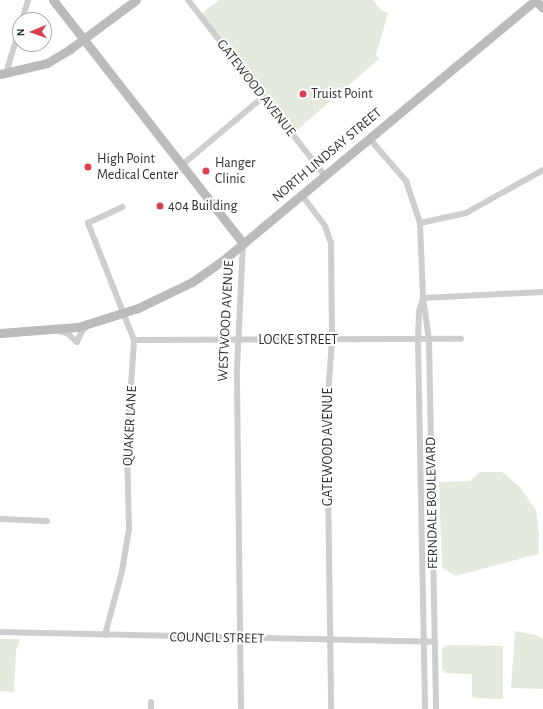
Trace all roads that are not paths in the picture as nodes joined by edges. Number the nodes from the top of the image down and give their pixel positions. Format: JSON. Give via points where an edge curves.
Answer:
{"nodes":[{"id":1,"x":28,"y":0,"type":"edge"},
{"id":2,"x":53,"y":0,"type":"edge"},
{"id":3,"x":136,"y":0,"type":"edge"},
{"id":4,"x":188,"y":0,"type":"edge"},
{"id":5,"x":536,"y":0,"type":"edge"},
{"id":6,"x":543,"y":8,"type":"edge"},
{"id":7,"x":24,"y":12,"type":"edge"},
{"id":8,"x":84,"y":39,"type":"junction"},
{"id":9,"x":12,"y":49,"type":"edge"},
{"id":10,"x":3,"y":73,"type":"edge"},
{"id":11,"x":263,"y":97,"type":"junction"},
{"id":12,"x":369,"y":138,"type":"junction"},
{"id":13,"x":182,"y":166,"type":"junction"},
{"id":14,"x":543,"y":170,"type":"edge"},
{"id":15,"x":324,"y":175,"type":"junction"},
{"id":16,"x":301,"y":194,"type":"junction"},
{"id":17,"x":122,"y":207,"type":"dead end"},
{"id":18,"x":420,"y":223,"type":"junction"},
{"id":19,"x":243,"y":243,"type":"junction"},
{"id":20,"x":543,"y":292,"type":"edge"},
{"id":21,"x":423,"y":298,"type":"junction"},
{"id":22,"x":124,"y":313,"type":"junction"},
{"id":23,"x":92,"y":323,"type":"junction"},
{"id":24,"x":56,"y":330,"type":"junction"},
{"id":25,"x":0,"y":332,"type":"edge"},
{"id":26,"x":461,"y":339,"type":"dead end"},
{"id":27,"x":134,"y":340,"type":"junction"},
{"id":28,"x":238,"y":340,"type":"junction"},
{"id":29,"x":332,"y":340,"type":"junction"},
{"id":30,"x":418,"y":340,"type":"junction"},
{"id":31,"x":429,"y":340,"type":"junction"},
{"id":32,"x":0,"y":519,"type":"edge"},
{"id":33,"x":47,"y":520,"type":"dead end"},
{"id":34,"x":0,"y":632,"type":"edge"},
{"id":35,"x":105,"y":635,"type":"junction"},
{"id":36,"x":240,"y":638,"type":"junction"},
{"id":37,"x":330,"y":640,"type":"junction"},
{"id":38,"x":423,"y":642,"type":"junction"},
{"id":39,"x":434,"y":642,"type":"junction"},
{"id":40,"x":151,"y":702,"type":"dead end"},
{"id":41,"x":151,"y":709,"type":"edge"},
{"id":42,"x":241,"y":709,"type":"edge"},
{"id":43,"x":331,"y":709,"type":"edge"},
{"id":44,"x":424,"y":709,"type":"edge"},
{"id":45,"x":436,"y":709,"type":"edge"}],
"edges":[{"from":1,"to":7,"type":"street"},
{"from":2,"to":8,"type":"main road","name":"WESTWOOD AVENUE"},
{"from":3,"to":8,"type":"main road"},
{"from":4,"to":11,"type":"street","name":"GATEWOOD AVENUE"},
{"from":5,"to":6,"type":"main road"},
{"from":5,"to":12,"type":"main road","name":"NORTH LINDSAY STREET"},
{"from":8,"to":10,"type":"main road","via":[[46,63]]},
{"from":8,"to":13,"type":"main road","name":"WESTWOOD AVENUE"},
{"from":9,"to":10,"type":"street"},
{"from":11,"to":13,"type":"street"},
{"from":11,"to":15,"type":"street","name":"GATEWOOD AVENUE"},
{"from":12,"to":15,"type":"main road","name":"NORTH LINDSAY STREET"},
{"from":12,"to":18,"type":"street","name":"FERNDALE BOULEVARD","via":[[406,181]]},
{"from":13,"to":19,"type":"main road","name":"WESTWOOD AVENUE"},
{"from":14,"to":18,"type":"street","via":[[466,213]]},
{"from":15,"to":16,"type":"main road","name":"NORTH LINDSAY STREET"},
{"from":16,"to":19,"type":"main road","name":"NORTH LINDSAY STREET"},
{"from":16,"to":29,"type":"street","name":"GATEWOOD AVENUE","via":[[325,226],[330,239]]},
{"from":17,"to":22,"type":"street","name":"QUAKER LANE","via":[[88,223]]},
{"from":18,"to":21,"type":"street","name":"FERNDALE BOULEVARD"},
{"from":19,"to":22,"type":"main road","name":"NORTH LINDSAY STREET","via":[[192,282],[154,302]]},
{"from":19,"to":28,"type":"street","name":"WESTWOOD AVENUE"},
{"from":20,"to":21,"type":"street"},
{"from":21,"to":30,"type":"street","name":"FERNDALE BOULEVARD","via":[[419,312]]},
{"from":21,"to":31,"type":"street","name":"FERNDALE BOULEVARD"},
{"from":22,"to":23,"type":"main road","name":"NORTH LINDSAY STREET"},
{"from":22,"to":27,"type":"street","name":"QUAKER LANE"},
{"from":23,"to":24,"type":"main road","name":"NORTH LINDSAY STREET"},
{"from":23,"to":24,"type":"street","via":[[85,326],[78,342],[66,333]]},
{"from":24,"to":25,"type":"main road","name":"NORTH LINDSAY STREET"},
{"from":26,"to":31,"type":"street","name":"LOCKE STREET"},
{"from":27,"to":28,"type":"street","name":"LOCKE STREET"},
{"from":27,"to":35,"type":"street","name":"QUAKER LANE","via":[[127,446],[129,529],[122,571]]},
{"from":28,"to":29,"type":"street","name":"LOCKE STREET"},
{"from":28,"to":36,"type":"street","name":"WESTWOOD AVENUE"},
{"from":29,"to":30,"type":"street","name":"LOCKE STREET"},
{"from":29,"to":37,"type":"street","name":"GATEWOOD AVENUE","via":[[326,410]]},
{"from":30,"to":31,"type":"street","name":"LOCKE STREET"},
{"from":30,"to":38,"type":"street","name":"FERNDALE BOULEVARD"},
{"from":31,"to":39,"type":"street","name":"FERNDALE BOULEVARD"},
{"from":32,"to":33,"type":"street"},
{"from":34,"to":35,"type":"street","name":"COUNCIL STREET"},
{"from":35,"to":36,"type":"street","name":"COUNCIL STREET"},
{"from":36,"to":37,"type":"street","name":"COUNCIL STREET"},
{"from":36,"to":42,"type":"street","name":"WESTWOOD AVENUE"},
{"from":37,"to":38,"type":"street","name":"COUNCIL STREET"},
{"from":37,"to":43,"type":"street","name":"GATEWOOD AVENUE"},
{"from":38,"to":39,"type":"street","name":"COUNCIL STREET"},
{"from":38,"to":44,"type":"street","name":"FERNDALE BOULEVARD"},
{"from":39,"to":45,"type":"street","name":"FERNDALE BOULEVARD"},
{"from":40,"to":41,"type":"street"}]}
